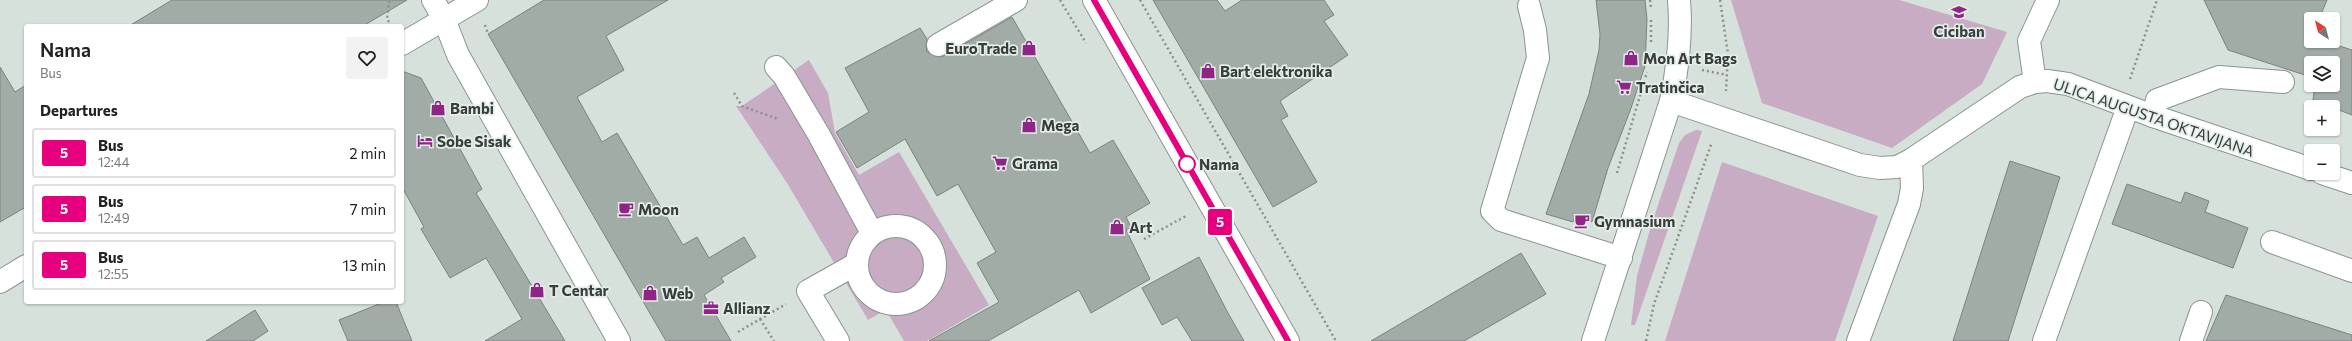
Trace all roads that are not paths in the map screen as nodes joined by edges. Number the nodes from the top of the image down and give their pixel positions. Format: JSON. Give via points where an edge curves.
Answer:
{"nodes":[{"id":1,"x":433,"y":0,"type":"edge"},
{"id":2,"x":476,"y":0,"type":"edge"},
{"id":3,"x":1016,"y":0,"type":"edge"},
{"id":4,"x":1094,"y":0,"type":"edge"},
{"id":5,"x":1679,"y":0,"type":"edge"},
{"id":6,"x":2048,"y":0,"type":"edge"},
{"id":7,"x":1529,"y":6,"type":"dead end"},
{"id":8,"x":444,"y":19,"type":"junction"},
{"id":9,"x":404,"y":43,"type":"edge"},
{"id":10,"x":938,"y":45,"type":"dead end"},
{"id":11,"x":776,"y":67,"type":"dead end"},
{"id":12,"x":2036,"y":82,"type":"junction"},
{"id":13,"x":2283,"y":82,"type":"dead end"},
{"id":14,"x":1671,"y":101,"type":"junction"},
{"id":15,"x":2125,"y":106,"type":"junction"},
{"id":16,"x":2153,"y":116,"type":"junction"},
{"id":17,"x":1911,"y":160,"type":"junction"},
{"id":18,"x":2304,"y":167,"type":"edge"},
{"id":19,"x":2340,"y":179,"type":"edge"},
{"id":20,"x":2352,"y":183,"type":"edge"},
{"id":21,"x":872,"y":233,"type":"junction"},
{"id":22,"x":2272,"y":242,"type":"dead end"},
{"id":23,"x":1621,"y":258,"type":"junction"},
{"id":24,"x":856,"y":264,"type":"junction"},
{"id":25,"x":24,"y":267,"type":"edge"},
{"id":26,"x":2352,"y":271,"type":"edge"},
{"id":27,"x":0,"y":282,"type":"edge"},
{"id":28,"x":2201,"y":312,"type":"dead end"},
{"id":29,"x":619,"y":341,"type":"edge"},
{"id":30,"x":838,"y":341,"type":"edge"},
{"id":31,"x":1288,"y":341,"type":"edge"},
{"id":32,"x":1593,"y":341,"type":"edge"},
{"id":33,"x":1858,"y":341,"type":"edge"},
{"id":34,"x":2044,"y":341,"type":"edge"},
{"id":35,"x":2191,"y":341,"type":"edge"}],
"edges":[{"from":1,"to":8,"type":"street"},
{"from":2,"to":8,"type":"street"},
{"from":3,"to":10,"type":"street"},
{"from":4,"to":31,"type":"street"},
{"from":5,"to":14,"type":"street","via":[[1681,29],[1678,66]]},
{"from":6,"to":12,"type":"street","via":[[2029,41]]},
{"from":7,"to":23,"type":"street","via":[[1538,58],[1492,211],[1500,220]]},
{"from":8,"to":9,"type":"street"},
{"from":8,"to":29,"type":"street","via":[[458,55]]},
{"from":11,"to":21,"type":"street","via":[[819,135]]},
{"from":12,"to":15,"type":"street","name":"ULICA AUGUSTA OKTAVIJANA","via":[[2068,84]]},
{"from":12,"to":17,"type":"street","name":"ULICA AUGUSTA OKTAVIJANA","via":[[2020,87]]},
{"from":13,"to":16,"type":"street","via":[[2218,77],[2157,100]]},
{"from":14,"to":17,"type":"street","name":"ULICA AUGUSTA OKTAVIJANA","via":[[1860,165],[1897,167]]},
{"from":14,"to":23,"type":"street"},
{"from":15,"to":16,"type":"street","name":"ULICA AUGUSTA OKTAVIJANA"},
{"from":15,"to":34,"type":"street"},
{"from":16,"to":18,"type":"street","name":"ULICA AUGUSTA OKTAVIJANA"},
{"from":17,"to":33,"type":"street","via":[[1912,188],[1909,204]]},
{"from":19,"to":20,"type":"street"},
{"from":21,"to":24,"type":"street","via":[[858,252]]},
{"from":21,"to":24,"type":"street","via":[[896,225],[920,233],[934,253],[934,278],[919,298],[907,303],[889,304],[872,296],[863,288]]},
{"from":22,"to":26,"type":"street"},
{"from":23,"to":32,"type":"street"},
{"from":24,"to":30,"type":"street","via":[[808,290]]},
{"from":25,"to":27,"type":"street"},
{"from":28,"to":35,"type":"street"}]}
